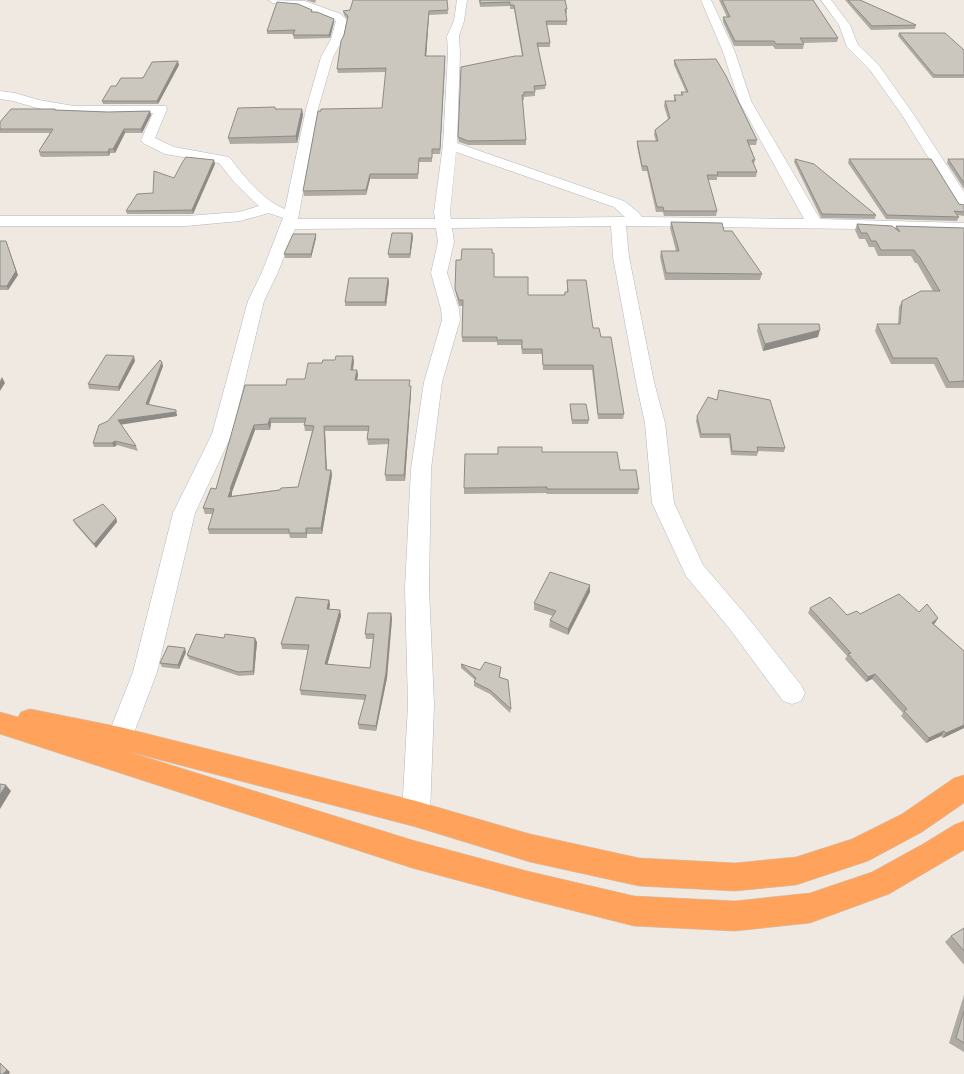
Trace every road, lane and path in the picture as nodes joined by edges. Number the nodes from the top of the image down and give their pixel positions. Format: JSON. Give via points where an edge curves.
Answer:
{"nodes":[{"id":1,"x":273,"y":0,"type":"edge"},
{"id":2,"x":462,"y":0,"type":"edge"},
{"id":3,"x":706,"y":0,"type":"edge"},
{"id":4,"x":826,"y":0,"type":"edge"},
{"id":5,"x":0,"y":95,"type":"edge"},
{"id":6,"x":450,"y":145,"type":"junction"},
{"id":7,"x":964,"y":204,"type":"edge"},
{"id":8,"x":270,"y":208,"type":"junction"},
{"id":9,"x":289,"y":220,"type":"junction"},
{"id":10,"x":0,"y":221,"type":"edge"},
{"id":11,"x":627,"y":221,"type":"junction"},
{"id":12,"x":443,"y":223,"type":"junction"},
{"id":13,"x":815,"y":224,"type":"junction"},
{"id":14,"x":964,"y":228,"type":"edge"},
{"id":15,"x":792,"y":693,"type":"dead end"},
{"id":16,"x":0,"y":714,"type":"edge"},
{"id":17,"x":0,"y":723,"type":"edge"},
{"id":18,"x":120,"y":738,"type":"junction"},
{"id":19,"x":964,"y":787,"type":"edge"},
{"id":20,"x":416,"y":814,"type":"junction"},
{"id":21,"x":964,"y":834,"type":"edge"}],
"edges":[{"from":1,"to":9,"type":"street","via":[[301,3],[342,20],[337,39],[327,57],[312,109]]},
{"from":2,"to":6,"type":"street","via":[[459,21],[452,36],[454,53]]},
{"from":3,"to":13,"type":"street","via":[[729,52],[745,101]]},
{"from":4,"to":7,"type":"street","via":[[844,24],[854,47],[874,67],[908,115]]},
{"from":5,"to":8,"type":"street","via":[[74,110],[161,109],[148,140],[170,151],[224,160],[240,180]]},
{"from":6,"to":11,"type":"street","via":[[619,204],[634,216]]},
{"from":6,"to":12,"type":"street"},
{"from":8,"to":9,"type":"street"},
{"from":8,"to":10,"type":"street","via":[[234,217],[186,221]]},
{"from":9,"to":12,"type":"street"},
{"from":9,"to":18,"type":"street","via":[[270,272],[256,301],[222,434],[184,513],[145,672]]},
{"from":11,"to":12,"type":"street"},
{"from":11,"to":13,"type":"street"},
{"from":11,"to":15,"type":"street","via":[[621,257],[644,382],[655,423],[664,503],[694,570]]},
{"from":12,"to":20,"type":"street","via":[[446,242],[439,273],[451,320],[433,382],[421,469],[417,588],[421,705]]},
{"from":13,"to":14,"type":"street"},
{"from":16,"to":18,"type":"highway"},
{"from":17,"to":21,"type":"highway","via":[[412,854],[634,911],[735,916],[810,908],[879,884]]},
{"from":18,"to":20,"type":"highway"},
{"from":19,"to":20,"type":"highway","via":[[912,822],[858,852],[796,871],[735,877],[639,872],[530,848]]}]}
